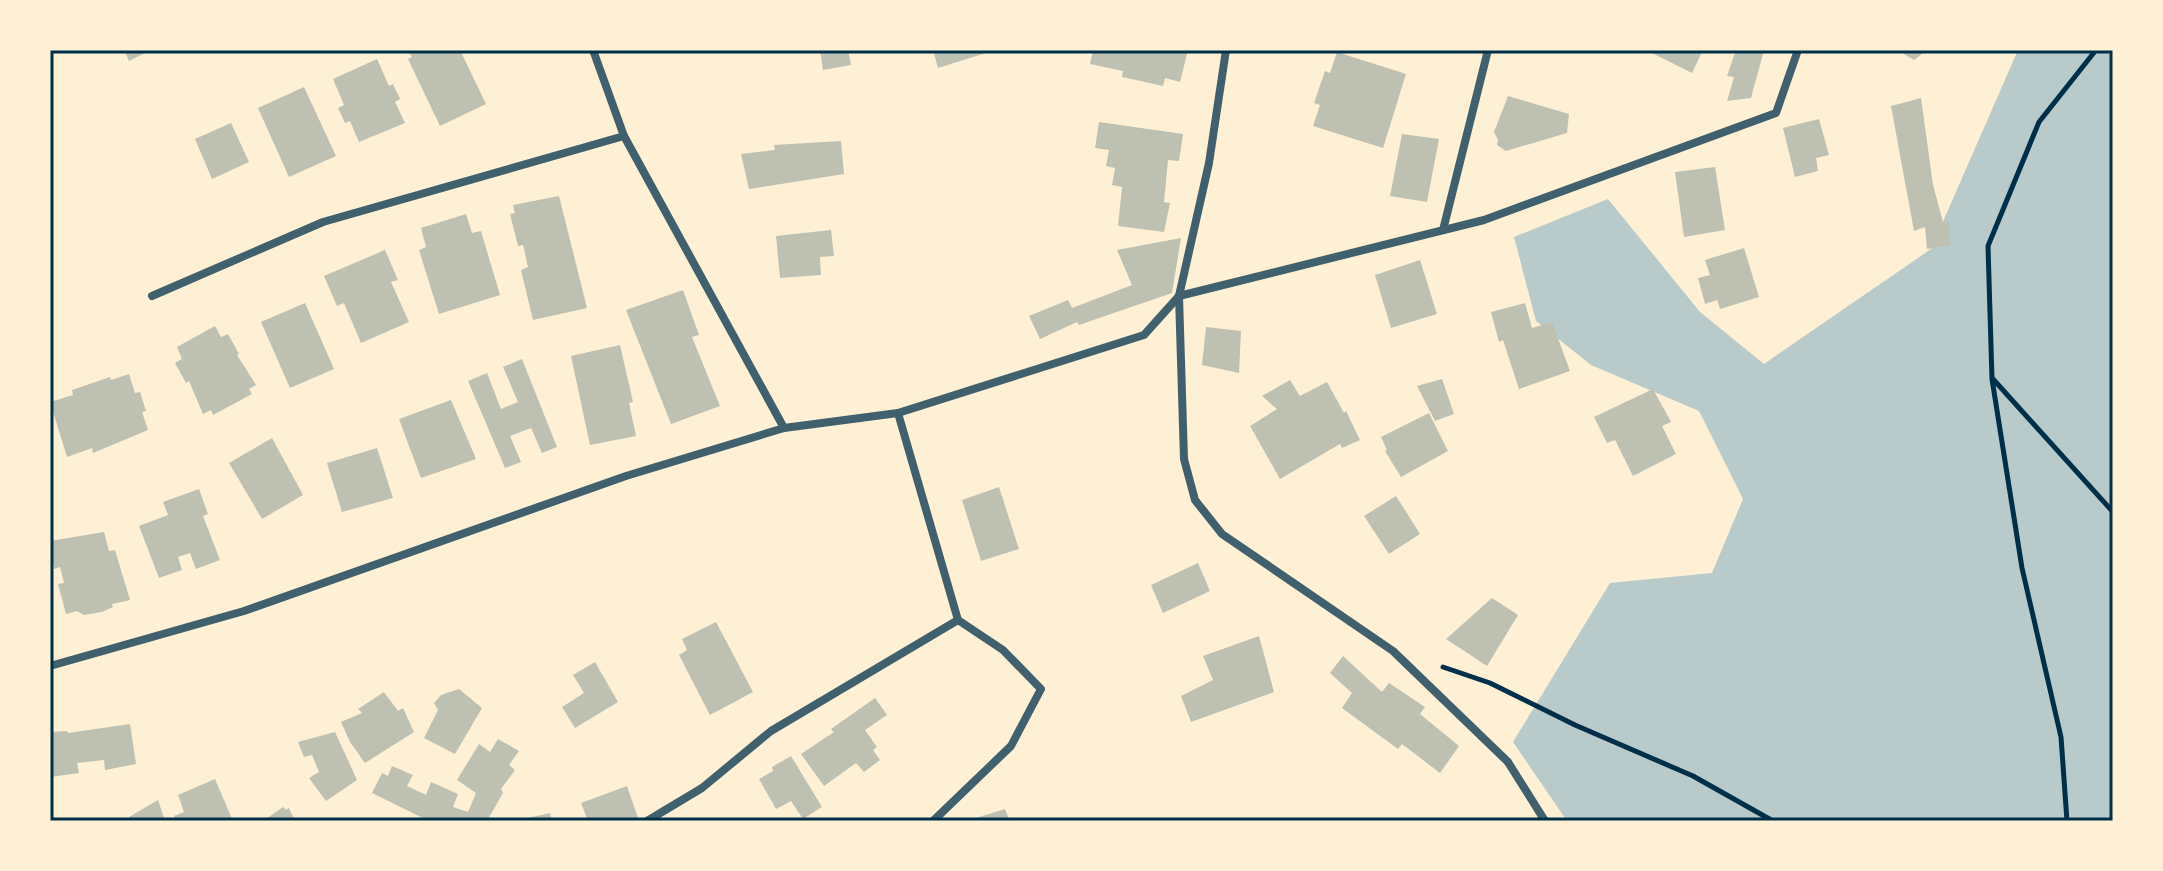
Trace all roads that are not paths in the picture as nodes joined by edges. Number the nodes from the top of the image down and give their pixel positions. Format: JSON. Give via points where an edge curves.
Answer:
{"nodes":[{"id":1,"x":593,"y":50,"type":"edge"},
{"id":2,"x":1226,"y":50,"type":"edge"},
{"id":3,"x":1488,"y":50,"type":"edge"},
{"id":4,"x":1798,"y":50,"type":"edge"},
{"id":5,"x":624,"y":136,"type":"junction"},
{"id":6,"x":1443,"y":230,"type":"junction"},
{"id":7,"x":152,"y":296,"type":"dead end"},
{"id":8,"x":1179,"y":296,"type":"junction"},
{"id":9,"x":898,"y":413,"type":"junction"},
{"id":10,"x":784,"y":428,"type":"junction"},
{"id":11,"x":958,"y":620,"type":"junction"},
{"id":12,"x":50,"y":666,"type":"edge"},
{"id":13,"x":647,"y":821,"type":"edge"},
{"id":14,"x":933,"y":821,"type":"edge"},
{"id":15,"x":1545,"y":821,"type":"edge"}],
"edges":[{"from":1,"to":5,"type":"street"},
{"from":2,"to":8,"type":"street","via":[[1209,163]]},
{"from":3,"to":6,"type":"street"},
{"from":4,"to":6,"type":"street","via":[[1776,113],[1484,220]]},
{"from":5,"to":7,"type":"street","via":[[323,222]]},
{"from":5,"to":10,"type":"street"},
{"from":6,"to":8,"type":"street"},
{"from":8,"to":9,"type":"street","via":[[1144,335]]},
{"from":8,"to":15,"type":"street","via":[[1184,459],[1195,500],[1222,534],[1393,651],[1508,762]]},
{"from":9,"to":10,"type":"street"},
{"from":9,"to":11,"type":"street"},
{"from":10,"to":12,"type":"street","via":[[626,476],[244,611]]},
{"from":11,"to":13,"type":"street","via":[[771,731],[702,788]]},
{"from":11,"to":14,"type":"street","via":[[1003,650],[1041,689],[1011,746]]}]}
